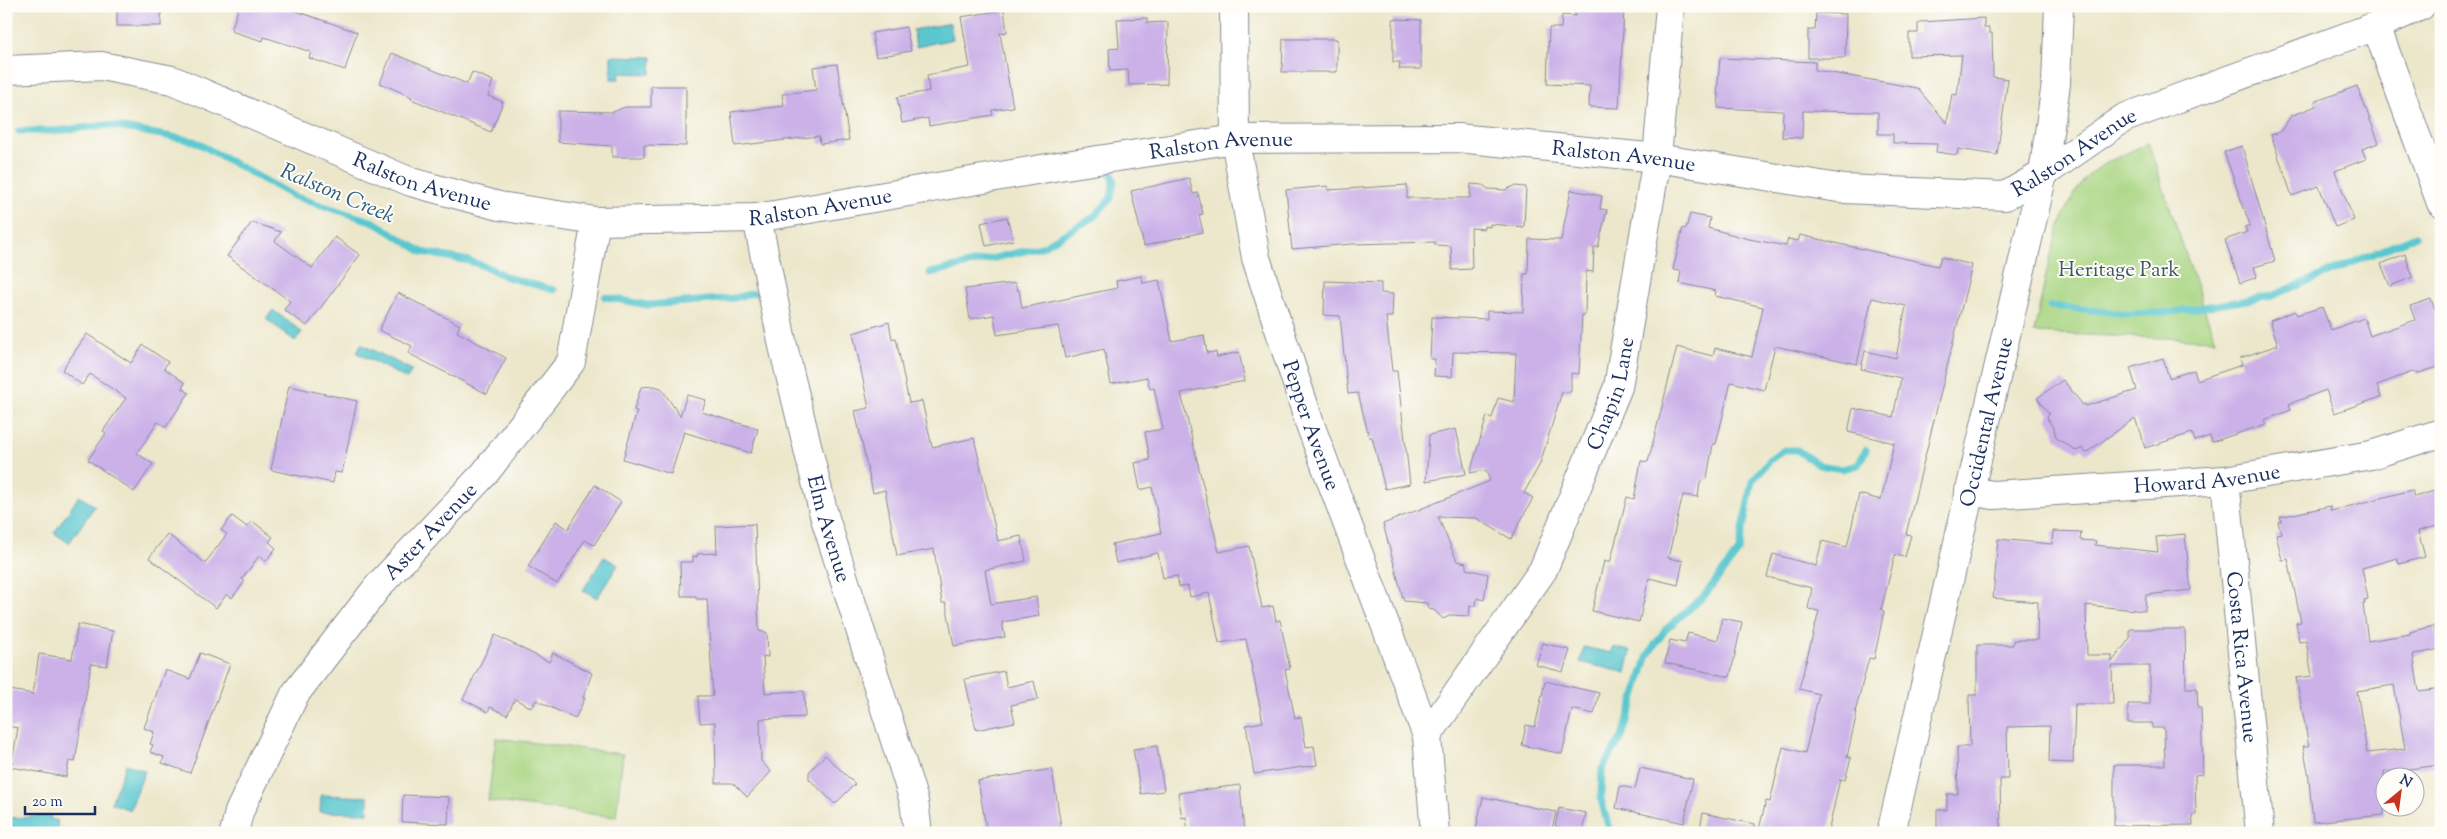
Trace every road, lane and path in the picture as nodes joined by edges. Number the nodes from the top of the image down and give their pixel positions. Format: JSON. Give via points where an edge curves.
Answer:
{"nodes":[{"id":1,"x":1234,"y":6,"type":"edge"},
{"id":2,"x":1670,"y":6,"type":"edge"},
{"id":3,"x":2059,"y":6,"type":"edge"},
{"id":4,"x":2421,"y":6,"type":"edge"},
{"id":5,"x":2376,"y":26,"type":"junction"},
{"id":6,"x":6,"y":70,"type":"edge"},
{"id":7,"x":1235,"y":139,"type":"junction"},
{"id":8,"x":1657,"y":158,"type":"junction"},
{"id":9,"x":2043,"y":174,"type":"junction"},
{"id":10,"x":2441,"y":203,"type":"edge"},
{"id":11,"x":757,"y":218,"type":"junction"},
{"id":12,"x":596,"y":221,"type":"junction"},
{"id":13,"x":2441,"y":432,"type":"edge"},
{"id":14,"x":2226,"y":480,"type":"junction"},
{"id":15,"x":1969,"y":491,"type":"junction"},
{"id":16,"x":1427,"y":736,"type":"junction"},
{"id":17,"x":234,"y":833,"type":"edge"},
{"id":18,"x":918,"y":833,"type":"edge"},
{"id":19,"x":1435,"y":833,"type":"edge"},
{"id":20,"x":1891,"y":833,"type":"edge"},
{"id":21,"x":2260,"y":833,"type":"edge"}],
"edges":[{"from":1,"to":7,"type":"street","name":"Pepper Avenue"},
{"from":2,"to":8,"type":"street","name":"Chapin Lane"},
{"from":3,"to":9,"type":"street","name":"Occidental Avenue","via":[[2056,84]]},
{"from":4,"to":5,"type":"street","name":"Ralston Avenue"},
{"from":5,"to":9,"type":"street","name":"Ralston Avenue","via":[[2124,118]]},
{"from":5,"to":10,"type":"street"},
{"from":6,"to":12,"type":"street","name":"Ralston Avenue","via":[[101,66],[172,80],[411,182],[499,206]]},
{"from":7,"to":8,"type":"street","name":"Ralston Avenue","via":[[1458,138]]},
{"from":7,"to":11,"type":"street","name":"Ralston Avenue"},
{"from":7,"to":16,"type":"street","name":"Pepper Avenue","via":[[1259,268],[1311,427]]},
{"from":8,"to":9,"type":"street","name":"Ralston Avenue","via":[[1844,189],[1996,196],[2005,196]]},
{"from":8,"to":16,"type":"street","name":"Chapin Lane","via":[[1618,387],[1543,570]]},
{"from":9,"to":15,"type":"street","name":"Occidental Avenue"},
{"from":11,"to":12,"type":"street","name":"Ralston Avenue"},
{"from":11,"to":18,"type":"street","name":"Elm Avenue","via":[[783,346],[824,515],[914,801]]},
{"from":12,"to":17,"type":"street","name":"Aster Avenue","via":[[571,362],[485,473],[380,584],[295,694],[239,812]]},
{"from":13,"to":14,"type":"street","name":"Howard Avenue","via":[[2371,455]]},
{"from":14,"to":15,"type":"street","name":"Howard Avenue","via":[[1993,495]]},
{"from":14,"to":21,"type":"street","name":"Costa Rica Avenue"},
{"from":15,"to":20,"type":"street","name":"Occidental Avenue"},
{"from":16,"to":19,"type":"street","name":"Pepper Avenue"}]}
